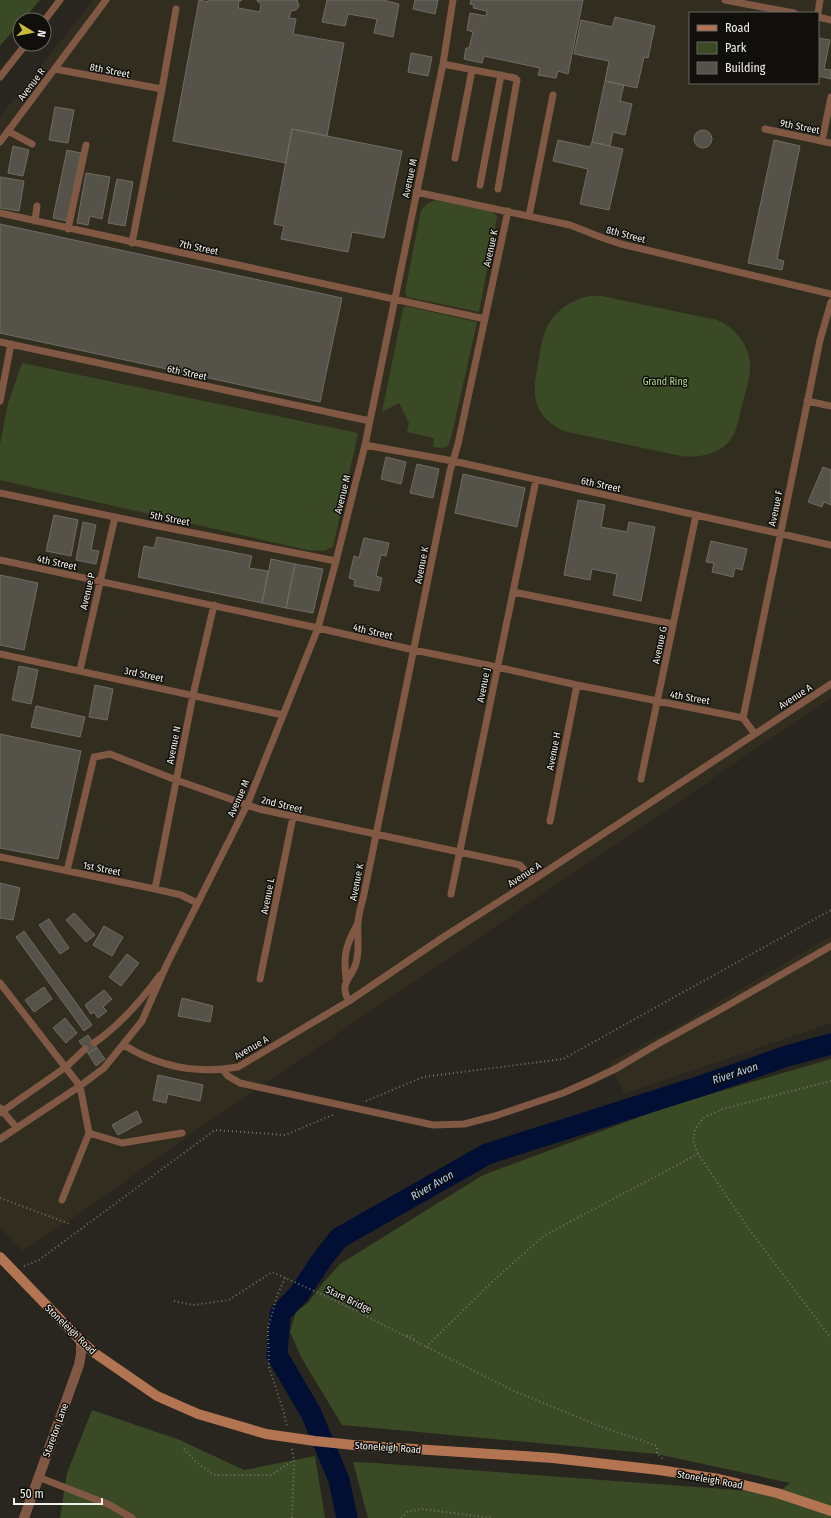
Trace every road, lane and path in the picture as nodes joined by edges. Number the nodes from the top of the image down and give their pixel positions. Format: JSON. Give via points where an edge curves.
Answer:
{"nodes":[{"id":1,"x":60,"y":0,"type":"edge"},
{"id":2,"x":106,"y":0,"type":"edge"},
{"id":3,"x":452,"y":0,"type":"edge"},
{"id":4,"x":730,"y":0,"type":"edge"},
{"id":5,"x":820,"y":0,"type":"edge"},
{"id":6,"x":176,"y":9,"type":"dead end"},
{"id":7,"x":51,"y":12,"type":"edge"},
{"id":8,"x":789,"y":12,"type":"edge"},
{"id":9,"x":818,"y":12,"type":"edge"},
{"id":10,"x":819,"y":17,"type":"edge"},
{"id":11,"x":831,"y":20,"type":"edge"},
{"id":12,"x":20,"y":52,"type":"edge"},
{"id":13,"x":443,"y":64,"type":"junction"},
{"id":14,"x":55,"y":69,"type":"junction"},
{"id":15,"x":472,"y":70,"type":"junction"},
{"id":16,"x":501,"y":75,"type":"junction"},
{"id":17,"x":0,"y":77,"type":"edge"},
{"id":18,"x":162,"y":89,"type":"junction"},
{"id":19,"x":553,"y":95,"type":"dead end"},
{"id":20,"x":831,"y":97,"type":"edge"},
{"id":21,"x":765,"y":129,"type":"dead end"},
{"id":22,"x":8,"y":131,"type":"junction"},
{"id":23,"x":822,"y":141,"type":"junction"},
{"id":24,"x":0,"y":142,"type":"edge"},
{"id":25,"x":831,"y":143,"type":"edge"},
{"id":26,"x":32,"y":144,"type":"dead end"},
{"id":27,"x":86,"y":145,"type":"dead end"},
{"id":28,"x":455,"y":158,"type":"dead end"},
{"id":29,"x":480,"y":185,"type":"dead end"},
{"id":30,"x":498,"y":189,"type":"dead end"},
{"id":31,"x":416,"y":192,"type":"junction"},
{"id":32,"x":38,"y":206,"type":"dead end"},
{"id":33,"x":508,"y":211,"type":"junction"},
{"id":34,"x":0,"y":213,"type":"edge"},
{"id":35,"x":529,"y":216,"type":"junction"},
{"id":36,"x":35,"y":221,"type":"junction"},
{"id":37,"x":68,"y":229,"type":"junction"},
{"id":38,"x":132,"y":243,"type":"junction"},
{"id":39,"x":831,"y":294,"type":"edge"},
{"id":40,"x":394,"y":299,"type":"junction"},
{"id":41,"x":831,"y":302,"type":"edge"},
{"id":42,"x":485,"y":319,"type":"junction"},
{"id":43,"x":0,"y":342,"type":"edge"},
{"id":44,"x":11,"y":344,"type":"junction"},
{"id":45,"x":0,"y":401,"type":"edge"},
{"id":46,"x":807,"y":402,"type":"junction"},
{"id":47,"x":831,"y":406,"type":"edge"},
{"id":48,"x":370,"y":421,"type":"junction"},
{"id":49,"x":365,"y":445,"type":"junction"},
{"id":50,"x":453,"y":462,"type":"junction"},
{"id":51,"x":536,"y":480,"type":"junction"},
{"id":52,"x":0,"y":493,"type":"edge"},
{"id":53,"x":696,"y":515,"type":"junction"},
{"id":54,"x":115,"y":517,"type":"junction"},
{"id":55,"x":780,"y":533,"type":"junction"},
{"id":56,"x":831,"y":545,"type":"edge"},
{"id":57,"x":0,"y":560,"type":"edge"},
{"id":58,"x":336,"y":561,"type":"junction"},
{"id":59,"x":100,"y":582,"type":"junction"},
{"id":60,"x":513,"y":592,"type":"junction"},
{"id":61,"x":214,"y":605,"type":"junction"},
{"id":62,"x":673,"y":624,"type":"junction"},
{"id":63,"x":318,"y":628,"type":"junction"},
{"id":64,"x":414,"y":650,"type":"junction"},
{"id":65,"x":0,"y":654,"type":"edge"},
{"id":66,"x":497,"y":667,"type":"junction"},
{"id":67,"x":80,"y":670,"type":"junction"},
{"id":68,"x":831,"y":684,"type":"edge"},
{"id":69,"x":577,"y":685,"type":"junction"},
{"id":70,"x":193,"y":695,"type":"junction"},
{"id":71,"x":657,"y":701,"type":"junction"},
{"id":72,"x":283,"y":715,"type":"junction"},
{"id":73,"x":743,"y":718,"type":"junction"},
{"id":74,"x":755,"y":734,"type":"junction"},
{"id":75,"x":641,"y":779,"type":"dead end"},
{"id":76,"x":176,"y":780,"type":"junction"},
{"id":77,"x":247,"y":805,"type":"junction"},
{"id":78,"x":293,"y":817,"type":"junction"},
{"id":79,"x":550,"y":821,"type":"dead end"},
{"id":80,"x":376,"y":835,"type":"junction"},
{"id":81,"x":460,"y":852,"type":"junction"},
{"id":82,"x":0,"y":857,"type":"edge"},
{"id":83,"x":67,"y":871,"type":"junction"},
{"id":84,"x":533,"y":880,"type":"junction"},
{"id":85,"x":156,"y":889,"type":"junction"},
{"id":86,"x":451,"y":894,"type":"dead end"},
{"id":87,"x":198,"y":904,"type":"junction"},
{"id":88,"x":831,"y":910,"type":"edge"},
{"id":89,"x":358,"y":923,"type":"junction"},
{"id":90,"x":831,"y":946,"type":"edge"},
{"id":91,"x":166,"y":966,"type":"junction"},
{"id":92,"x":260,"y":979,"type":"dead end"},
{"id":93,"x":346,"y":979,"type":"junction"},
{"id":94,"x":0,"y":983,"type":"edge"},
{"id":95,"x":349,"y":1001,"type":"junction"},
{"id":96,"x":94,"y":1043,"type":"dead end"},
{"id":97,"x":124,"y":1045,"type":"junction"},
{"id":98,"x":85,"y":1050,"type":"dead end"},
{"id":99,"x":66,"y":1067,"type":"junction"},
{"id":100,"x":223,"y":1070,"type":"junction"},
{"id":101,"x":831,"y":1081,"type":"edge"},
{"id":102,"x":80,"y":1086,"type":"junction"},
{"id":103,"x":350,"y":1107,"type":"junction"},
{"id":104,"x":1,"y":1110,"type":"edge"},
{"id":105,"x":16,"y":1127,"type":"junction"},
{"id":106,"x":89,"y":1133,"type":"junction"},
{"id":107,"x":182,"y":1133,"type":"dead end"},
{"id":108,"x":0,"y":1139,"type":"edge"},
{"id":109,"x":698,"y":1154,"type":"junction"},
{"id":110,"x":0,"y":1198,"type":"edge"},
{"id":111,"x":62,"y":1200,"type":"dead end"},
{"id":112,"x":70,"y":1224,"type":"dead end"},
{"id":113,"x":0,"y":1257,"type":"edge"},
{"id":114,"x":12,"y":1270,"type":"junction"},
{"id":115,"x":285,"y":1278,"type":"junction"},
{"id":116,"x":174,"y":1301,"type":"dead end"},
{"id":117,"x":831,"y":1338,"type":"edge"},
{"id":118,"x":81,"y":1341,"type":"junction"},
{"id":119,"x":426,"y":1347,"type":"junction"},
{"id":120,"x":288,"y":1433,"type":"dead end"},
{"id":121,"x":291,"y":1446,"type":"dead end"},
{"id":122,"x":184,"y":1449,"type":"dead end"},
{"id":123,"x":294,"y":1460,"type":"junction"},
{"id":124,"x":669,"y":1462,"type":"dead end"},
{"id":125,"x":38,"y":1478,"type":"junction"},
{"id":126,"x":831,"y":1511,"type":"edge"},
{"id":127,"x":24,"y":1518,"type":"edge"},
{"id":128,"x":132,"y":1518,"type":"edge"},
{"id":129,"x":292,"y":1518,"type":"edge"},
{"id":130,"x":401,"y":1518,"type":"edge"},
{"id":131,"x":492,"y":1518,"type":"edge"}],
"edges":[{"from":1,"to":7,"type":"lane"},
{"from":2,"to":14,"type":"lane","name":"Avenue R"},
{"from":3,"to":13,"type":"lane","name":"Avenue M"},
{"from":4,"to":8,"type":"lane"},
{"from":5,"to":9,"type":"lane"},
{"from":6,"to":18,"type":"lane"},
{"from":10,"to":11,"type":"lane"},
{"from":12,"to":17,"type":"lane"},
{"from":13,"to":15,"type":"lane"},
{"from":13,"to":31,"type":"lane","name":"Avenue M"},
{"from":14,"to":18,"type":"lane","name":"8th Street"},
{"from":14,"to":22,"type":"lane","name":"Avenue R"},
{"from":15,"to":16,"type":"lane"},
{"from":15,"to":28,"type":"lane"},
{"from":16,"to":29,"type":"lane"},
{"from":16,"to":30,"type":"lane","via":[[515,78],[518,82]]},
{"from":18,"to":38,"type":"lane"},
{"from":19,"to":35,"type":"lane"},
{"from":20,"to":23,"type":"lane"},
{"from":21,"to":23,"type":"lane","name":"9th Street"},
{"from":22,"to":24,"type":"lane","name":"Avenue R"},
{"from":22,"to":26,"type":"lane"},
{"from":23,"to":25,"type":"lane","name":"9th Street"},
{"from":27,"to":37,"type":"lane"},
{"from":31,"to":33,"type":"lane","name":"8th Street"},
{"from":31,"to":40,"type":"lane","name":"Avenue M"},
{"from":32,"to":36,"type":"lane"},
{"from":33,"to":35,"type":"lane","name":"8th Street"},
{"from":33,"to":42,"type":"lane","name":"Avenue K"},
{"from":34,"to":36,"type":"lane","name":"7th Street"},
{"from":35,"to":39,"type":"lane","name":"8th Street","via":[[570,225],[621,244]]},
{"from":36,"to":37,"type":"lane","name":"7th Street"},
{"from":37,"to":38,"type":"lane","name":"7th Street"},
{"from":38,"to":40,"type":"lane","name":"7th Street"},
{"from":40,"to":42,"type":"lane","name":"7th Street"},
{"from":40,"to":48,"type":"lane","name":"Avenue M"},
{"from":41,"to":46,"type":"lane","name":"Avenue F"},
{"from":42,"to":50,"type":"lane","name":"Avenue K"},
{"from":43,"to":44,"type":"lane","name":"6th Street"},
{"from":44,"to":45,"type":"lane"},
{"from":44,"to":48,"type":"lane","name":"6th Street"},
{"from":46,"to":47,"type":"lane"},
{"from":46,"to":55,"type":"lane","name":"Avenue F"},
{"from":48,"to":49,"type":"lane","name":"Avenue M"},
{"from":49,"to":50,"type":"lane","name":"6th Street"},
{"from":49,"to":58,"type":"lane","name":"Avenue M"},
{"from":50,"to":51,"type":"lane","name":"6th Street"},
{"from":50,"to":64,"type":"lane","name":"Avenue K"},
{"from":51,"to":53,"type":"lane","name":"6th Street"},
{"from":51,"to":60,"type":"lane","name":"Avenue J"},
{"from":52,"to":54,"type":"lane","name":"5th Street"},
{"from":53,"to":55,"type":"lane","name":"6th Street"},
{"from":53,"to":62,"type":"lane","name":"Avenue G"},
{"from":54,"to":58,"type":"lane","name":"5th Street"},
{"from":54,"to":59,"type":"lane","name":"Avenue P"},
{"from":55,"to":56,"type":"lane","name":"6th Street"},
{"from":55,"to":73,"type":"lane","name":"Avenue F"},
{"from":57,"to":59,"type":"lane","name":"4th Street"},
{"from":58,"to":63,"type":"lane","name":"Avenue M"},
{"from":59,"to":61,"type":"lane","name":"4th Street"},
{"from":59,"to":67,"type":"lane","name":"Avenue P"},
{"from":60,"to":62,"type":"lane"},
{"from":60,"to":66,"type":"lane","name":"Avenue J"},
{"from":61,"to":63,"type":"lane","name":"4th Street"},
{"from":61,"to":70,"type":"lane","name":"Avenue N"},
{"from":62,"to":71,"type":"lane","name":"Avenue G"},
{"from":63,"to":64,"type":"lane","name":"4th Street"},
{"from":63,"to":72,"type":"lane","name":"Avenue M"},
{"from":64,"to":66,"type":"lane","name":"4th Street"},
{"from":64,"to":80,"type":"lane","name":"Avenue K"},
{"from":65,"to":67,"type":"lane","name":"3rd Street"},
{"from":66,"to":69,"type":"lane","name":"4th Street"},
{"from":66,"to":81,"type":"lane","name":"Avenue J"},
{"from":67,"to":70,"type":"lane","name":"3rd Street"},
{"from":68,"to":74,"type":"lane","name":"Avenue A"},
{"from":69,"to":71,"type":"lane","name":"4th Street"},
{"from":69,"to":79,"type":"lane","name":"Avenue H"},
{"from":70,"to":72,"type":"lane","name":"3rd Street"},
{"from":70,"to":76,"type":"lane","name":"Avenue N"},
{"from":71,"to":73,"type":"lane","name":"4th Street"},
{"from":71,"to":75,"type":"lane","name":"Avenue G"},
{"from":72,"to":77,"type":"lane","name":"Avenue M"},
{"from":73,"to":74,"type":"lane"},
{"from":74,"to":84,"type":"lane","name":"Avenue A"},
{"from":76,"to":77,"type":"lane","name":"2nd Street"},
{"from":76,"to":83,"type":"lane","name":"2nd Street","via":[[110,754],[94,757]]},
{"from":76,"to":85,"type":"lane","name":"Avenue N"},
{"from":77,"to":78,"type":"lane","name":"2nd Street"},
{"from":77,"to":87,"type":"lane","name":"Avenue M"},
{"from":78,"to":80,"type":"lane","name":"2nd Street"},
{"from":78,"to":92,"type":"lane","name":"Avenue L"},
{"from":80,"to":81,"type":"lane","name":"2nd Street"},
{"from":80,"to":89,"type":"lane","name":"Avenue K"},
{"from":81,"to":84,"type":"lane","name":"2nd Street","via":[[520,864]]},
{"from":81,"to":86,"type":"lane","name":"Avenue J"},
{"from":82,"to":83,"type":"lane","name":"1st Street"},
{"from":83,"to":85,"type":"lane","name":"1st Street"},
{"from":84,"to":95,"type":"lane","name":"Avenue A"},
{"from":85,"to":87,"type":"lane","name":"1st Street","via":[[182,895]]},
{"from":87,"to":91,"type":"lane","name":"Avenue M"},
{"from":88,"to":103,"type":"path","via":[[563,1059],[423,1077]]},
{"from":89,"to":93,"type":"lane","name":"Avenue K","via":[[348,942],[344,962]]},
{"from":89,"to":93,"type":"lane","name":"Avenue K","via":[[359,945],[356,964]]},
{"from":90,"to":103,"type":"lane","via":[[617,1068],[563,1093],[495,1116],[464,1124],[433,1125]]},
{"from":91,"to":96,"type":"lane","via":[[146,994],[110,1032]]},
{"from":91,"to":97,"type":"lane","via":[[142,1021]]},
{"from":93,"to":95,"type":"lane","name":"Avenue K","via":[[345,995]]},
{"from":94,"to":99,"type":"lane"},
{"from":95,"to":100,"type":"lane","name":"Avenue A","via":[[238,1067]]},
{"from":97,"to":100,"type":"lane","name":"Avenue A","via":[[157,1062],[202,1070]]},
{"from":97,"to":102,"type":"lane","via":[[104,1068]]},
{"from":98,"to":99,"type":"lane"},
{"from":99,"to":102,"type":"lane"},
{"from":99,"to":104,"type":"lane"},
{"from":100,"to":103,"type":"lane","via":[[240,1083]]},
{"from":101,"to":109,"type":"path","via":[[731,1107],[704,1118],[694,1129],[693,1141]]},
{"from":102,"to":105,"type":"lane"},
{"from":102,"to":106,"type":"lane"},
{"from":103,"to":114,"type":"path","via":[[285,1135],[215,1130],[39,1260]]},
{"from":104,"to":105,"type":"lane"},
{"from":105,"to":108,"type":"lane"},
{"from":106,"to":107,"type":"lane","via":[[122,1143]]},
{"from":106,"to":111,"type":"lane"},
{"from":109,"to":117,"type":"path","via":[[749,1229]]},
{"from":109,"to":119,"type":"path","via":[[545,1235],[495,1279]]},
{"from":110,"to":112,"type":"path"},
{"from":113,"to":114,"type":"main road","name":"Stoneleigh Road"},
{"from":114,"to":118,"type":"main road","name":"Stoneleigh Road"},
{"from":115,"to":116,"type":"path","name":"Stare Bridge","via":[[272,1272],[229,1300],[193,1305]]},
{"from":115,"to":119,"type":"path","name":"Stare Bridge"},
{"from":115,"to":120,"type":"path","via":[[268,1328],[268,1344],[269,1367]]},
{"from":118,"to":125,"type":"street","name":"Stareton Lane","via":[[79,1365]]},
{"from":118,"to":126,"type":"main road","name":"Stoneleigh Road","via":[[157,1396],[198,1414],[266,1434],[315,1441],[553,1458],[659,1470],[719,1479],[777,1492]]},
{"from":119,"to":124,"type":"path","name":"Stare Bridge","via":[[514,1391],[657,1446],[657,1454]]},
{"from":121,"to":123,"type":"path"},
{"from":122,"to":123,"type":"path","via":[[214,1475],[271,1476]]},
{"from":123,"to":129,"type":"path"},
{"from":125,"to":127,"type":"street","name":"Stareton Lane"},
{"from":125,"to":128,"type":"lane","via":[[104,1503]]},
{"from":130,"to":131,"type":"path","via":[[407,1512],[422,1509]]}]}
